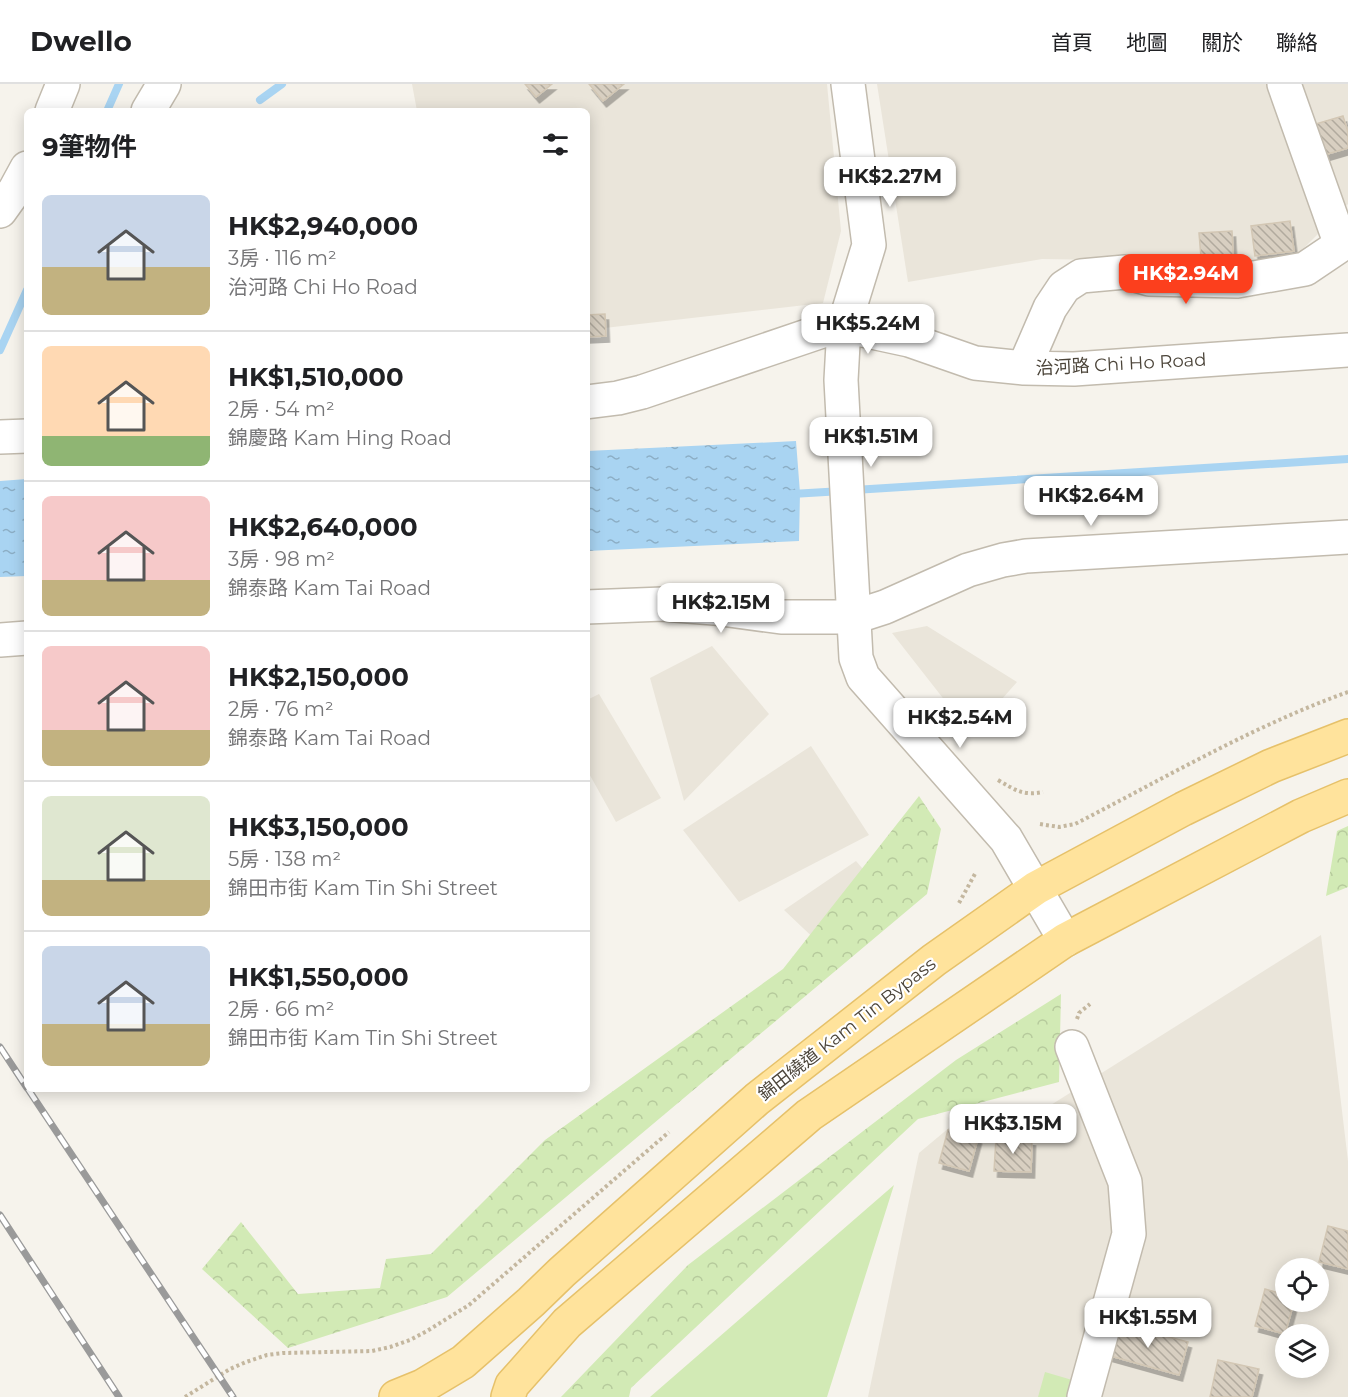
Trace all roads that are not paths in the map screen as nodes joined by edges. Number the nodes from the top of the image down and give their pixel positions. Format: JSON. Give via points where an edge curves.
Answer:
{"nodes":[{"id":1,"x":63,"y":84,"type":"edge"},
{"id":2,"x":164,"y":84,"type":"edge"},
{"id":3,"x":848,"y":84,"type":"edge"},
{"id":4,"x":1284,"y":84,"type":"edge"},
{"id":5,"x":53,"y":108,"type":"edge"},
{"id":6,"x":150,"y":108,"type":"edge"},
{"id":7,"x":24,"y":174,"type":"edge"},
{"id":8,"x":0,"y":211,"type":"edge"},
{"id":9,"x":1345,"y":243,"type":"edge"},
{"id":10,"x":844,"y":326,"type":"junction"},
{"id":11,"x":1348,"y":350,"type":"edge"},
{"id":12,"x":1024,"y":368,"type":"junction"},
{"id":13,"x":590,"y":402,"type":"edge"},
{"id":14,"x":24,"y":435,"type":"edge"},
{"id":15,"x":0,"y":437,"type":"edge"},
{"id":16,"x":1348,"y":537,"type":"edge"},
{"id":17,"x":590,"y":607,"type":"edge"},
{"id":18,"x":854,"y":617,"type":"junction"},
{"id":19,"x":24,"y":638,"type":"edge"},
{"id":20,"x":0,"y":640,"type":"edge"},
{"id":21,"x":1348,"y":736,"type":"edge"},
{"id":22,"x":1348,"y":795,"type":"edge"},
{"id":23,"x":1036,"y":888,"type":"junction"},
{"id":24,"x":1065,"y":940,"type":"junction"},
{"id":25,"x":1072,"y":1047,"type":"dead end"},
{"id":26,"x":396,"y":1397,"type":"edge"},
{"id":27,"x":508,"y":1397,"type":"edge"},
{"id":28,"x":1084,"y":1397,"type":"edge"}],
"edges":[{"from":1,"to":5,"type":"street"},
{"from":2,"to":6,"type":"street"},
{"from":3,"to":10,"type":"street","via":[[869,245]]},
{"from":4,"to":9,"type":"street"},
{"from":7,"to":8,"type":"street"},
{"from":9,"to":12,"type":"street","via":[[1305,269],[1237,281],[1149,279],[1125,272],[1081,276],[1064,287],[1050,308]]},
{"from":10,"to":12,"type":"street","name":"治河路 Chi Ho Road","via":[[909,340],[975,363]]},
{"from":10,"to":13,"type":"street","name":"治河路 Chi Ho Road","via":[[642,392]]},
{"from":10,"to":18,"type":"street","via":[[841,380]]},
{"from":11,"to":12,"type":"street","name":"治河路 Chi Ho Road","via":[[1074,369]]},
{"from":14,"to":15,"type":"street"},
{"from":16,"to":18,"type":"street","via":[[1026,556],[968,570]]},
{"from":17,"to":18,"type":"street","via":[[663,604],[781,617]]},
{"from":18,"to":23,"type":"street","via":[[856,658],[863,677],[1006,838]]},
{"from":19,"to":20,"type":"street"},
{"from":21,"to":23,"type":"main road","name":"錦田繞道 Kam Tin Bypass","via":[[1271,766],[1182,809]]},
{"from":22,"to":24,"type":"main road"},
{"from":23,"to":24,"type":"street"},
{"from":23,"to":26,"type":"main road","name":"錦田繞道 Kam Tin Bypass","via":[[934,960],[757,1099],[462,1362]]},
{"from":24,"to":27,"type":"main road","via":[[809,1115],[567,1323],[512,1385]]},
{"from":25,"to":28,"type":"street","via":[[1125,1182],[1129,1234]]}]}
